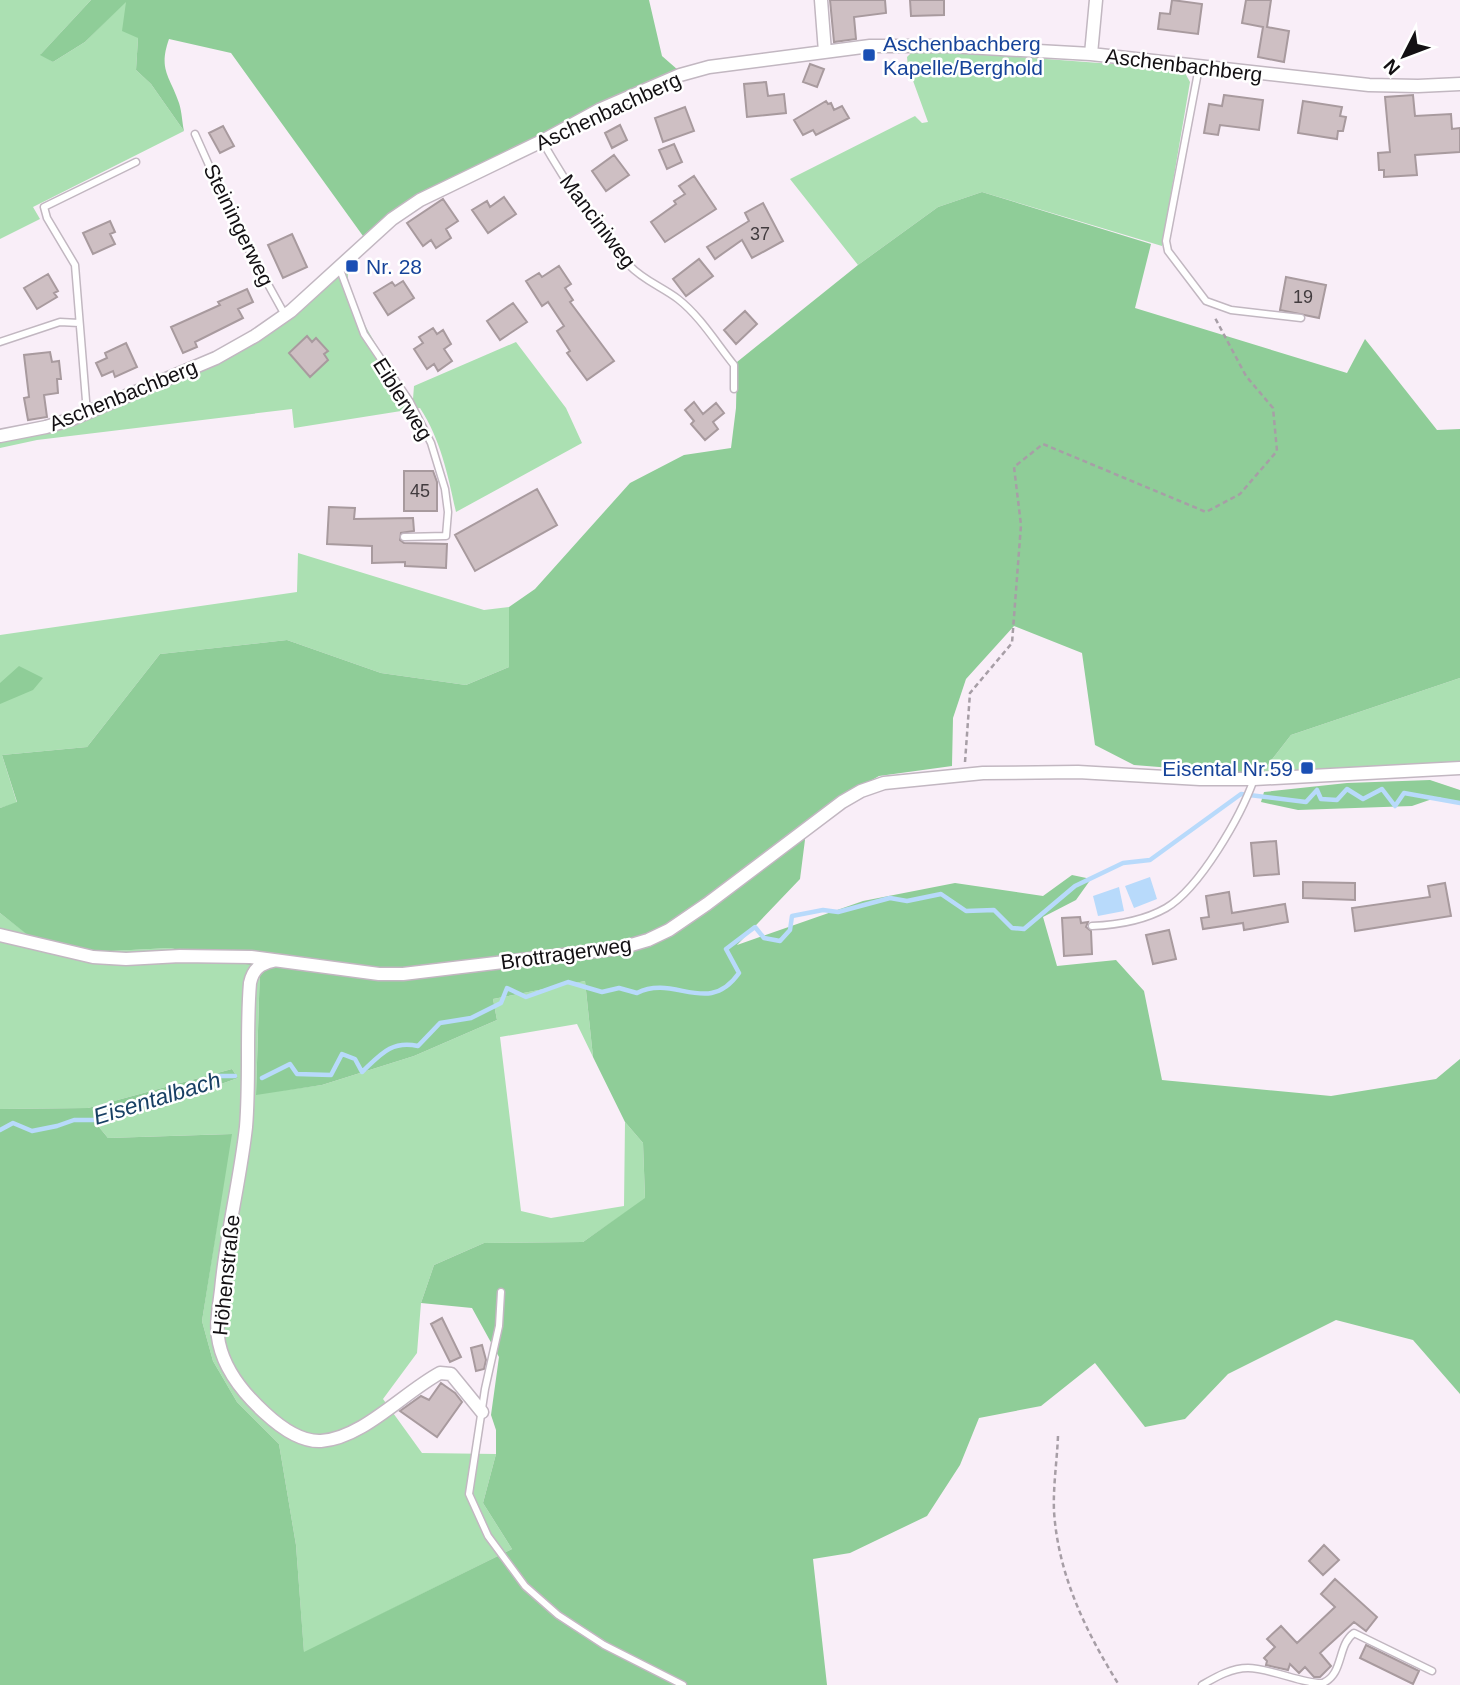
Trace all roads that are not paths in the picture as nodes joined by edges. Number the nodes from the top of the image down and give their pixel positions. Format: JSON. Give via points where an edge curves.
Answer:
{"nodes":[{"id":1,"x":821,"y":0,"type":"edge"},
{"id":2,"x":1096,"y":0,"type":"edge"},
{"id":3,"x":825,"y":52,"type":"junction"},
{"id":4,"x":1091,"y":54,"type":"junction"},
{"id":5,"x":1199,"y":67,"type":"junction"},
{"id":6,"x":1460,"y":84,"type":"edge"},
{"id":7,"x":195,"y":134,"type":"dead end"},
{"id":8,"x":541,"y":141,"type":"junction"},
{"id":9,"x":136,"y":162,"type":"dead end"},
{"id":10,"x":338,"y":267,"type":"junction"},
{"id":11,"x":285,"y":315,"type":"junction"},
{"id":12,"x":1301,"y":318,"type":"dead end"},
{"id":13,"x":79,"y":323,"type":"junction"},
{"id":14,"x":0,"y":342,"type":"edge"},
{"id":15,"x":734,"y":388,"type":"dead end"},
{"id":16,"x":87,"y":413,"type":"junction"},
{"id":17,"x":0,"y":436,"type":"edge"},
{"id":18,"x":404,"y":537,"type":"dead end"},
{"id":19,"x":1460,"y":768,"type":"edge"},
{"id":20,"x":1252,"y":785,"type":"junction"},
{"id":21,"x":1092,"y":926,"type":"dead end"},
{"id":22,"x":0,"y":936,"type":"edge"},
{"id":23,"x":277,"y":960,"type":"junction"},
{"id":24,"x":501,"y":1292,"type":"dead end"},
{"id":25,"x":482,"y":1412,"type":"junction"},
{"id":26,"x":1432,"y":1671,"type":"dead end"},
{"id":27,"x":684,"y":1685,"type":"edge"},
{"id":28,"x":1202,"y":1685,"type":"edge"}],
"edges":[{"from":1,"to":3,"type":"street"},
{"from":2,"to":4,"type":"street"},
{"from":3,"to":4,"type":"street","name":"Aschenbachberg","via":[[898,45]]},
{"from":3,"to":8,"type":"street","name":"Aschenbachberg","via":[[737,62],[680,75]]},
{"from":4,"to":5,"type":"street","name":"Aschenbachberg"},
{"from":5,"to":6,"type":"street","name":"Aschenbachberg","via":[[1391,86]]},
{"from":5,"to":12,"type":"lane","via":[[1166,241],[1168,251],[1206,301],[1231,310]]},
{"from":7,"to":11,"type":"lane","name":"Steiningerweg","via":[[238,230]]},
{"from":8,"to":10,"type":"street","name":"Aschenbachberg","via":[[420,201],[392,219]]},
{"from":8,"to":15,"type":"lane","name":"Manciniweg","via":[[630,266],[682,303],[734,365]]},
{"from":9,"to":13,"type":"lane","via":[[44,207],[75,265]]},
{"from":10,"to":11,"type":"street","name":"Aschenbachberg"},
{"from":10,"to":18,"type":"lane","name":"Eiblerweg","via":[[364,334],[420,418],[439,463],[448,512],[446,536]]},
{"from":11,"to":16,"type":"street","name":"Aschenbachberg","via":[[216,358]]},
{"from":13,"to":14,"type":"lane","via":[[60,322]]},
{"from":13,"to":16,"type":"lane"},
{"from":16,"to":17,"type":"street","name":"Aschenbachberg"},
{"from":19,"to":20,"type":"street","name":"Brottragerweg"},
{"from":20,"to":21,"type":"lane","via":[[1232,828],[1178,899],[1163,910],[1120,925]]},
{"from":20,"to":23,"type":"street","name":"Brottragerweg","via":[[1078,772],[884,783],[842,802],[669,930],[621,948],[403,974]]},
{"from":22,"to":23,"type":"street","name":"Brottragerweg","via":[[93,957]]},
{"from":23,"to":25,"type":"street","name":"Höhenstraße","via":[[261,964],[250,983],[246,1125],[217,1328],[225,1362],[250,1399],[274,1421],[309,1440],[329,1439],[359,1428],[440,1373],[451,1374]]},
{"from":24,"to":25,"type":"lane"},
{"from":25,"to":27,"type":"lane","via":[[470,1494],[488,1536],[525,1586],[558,1615],[604,1645]]},
{"from":26,"to":28,"type":"lane","via":[[1354,1633],[1346,1641],[1334,1673],[1320,1684],[1250,1668],[1228,1672]]}]}
